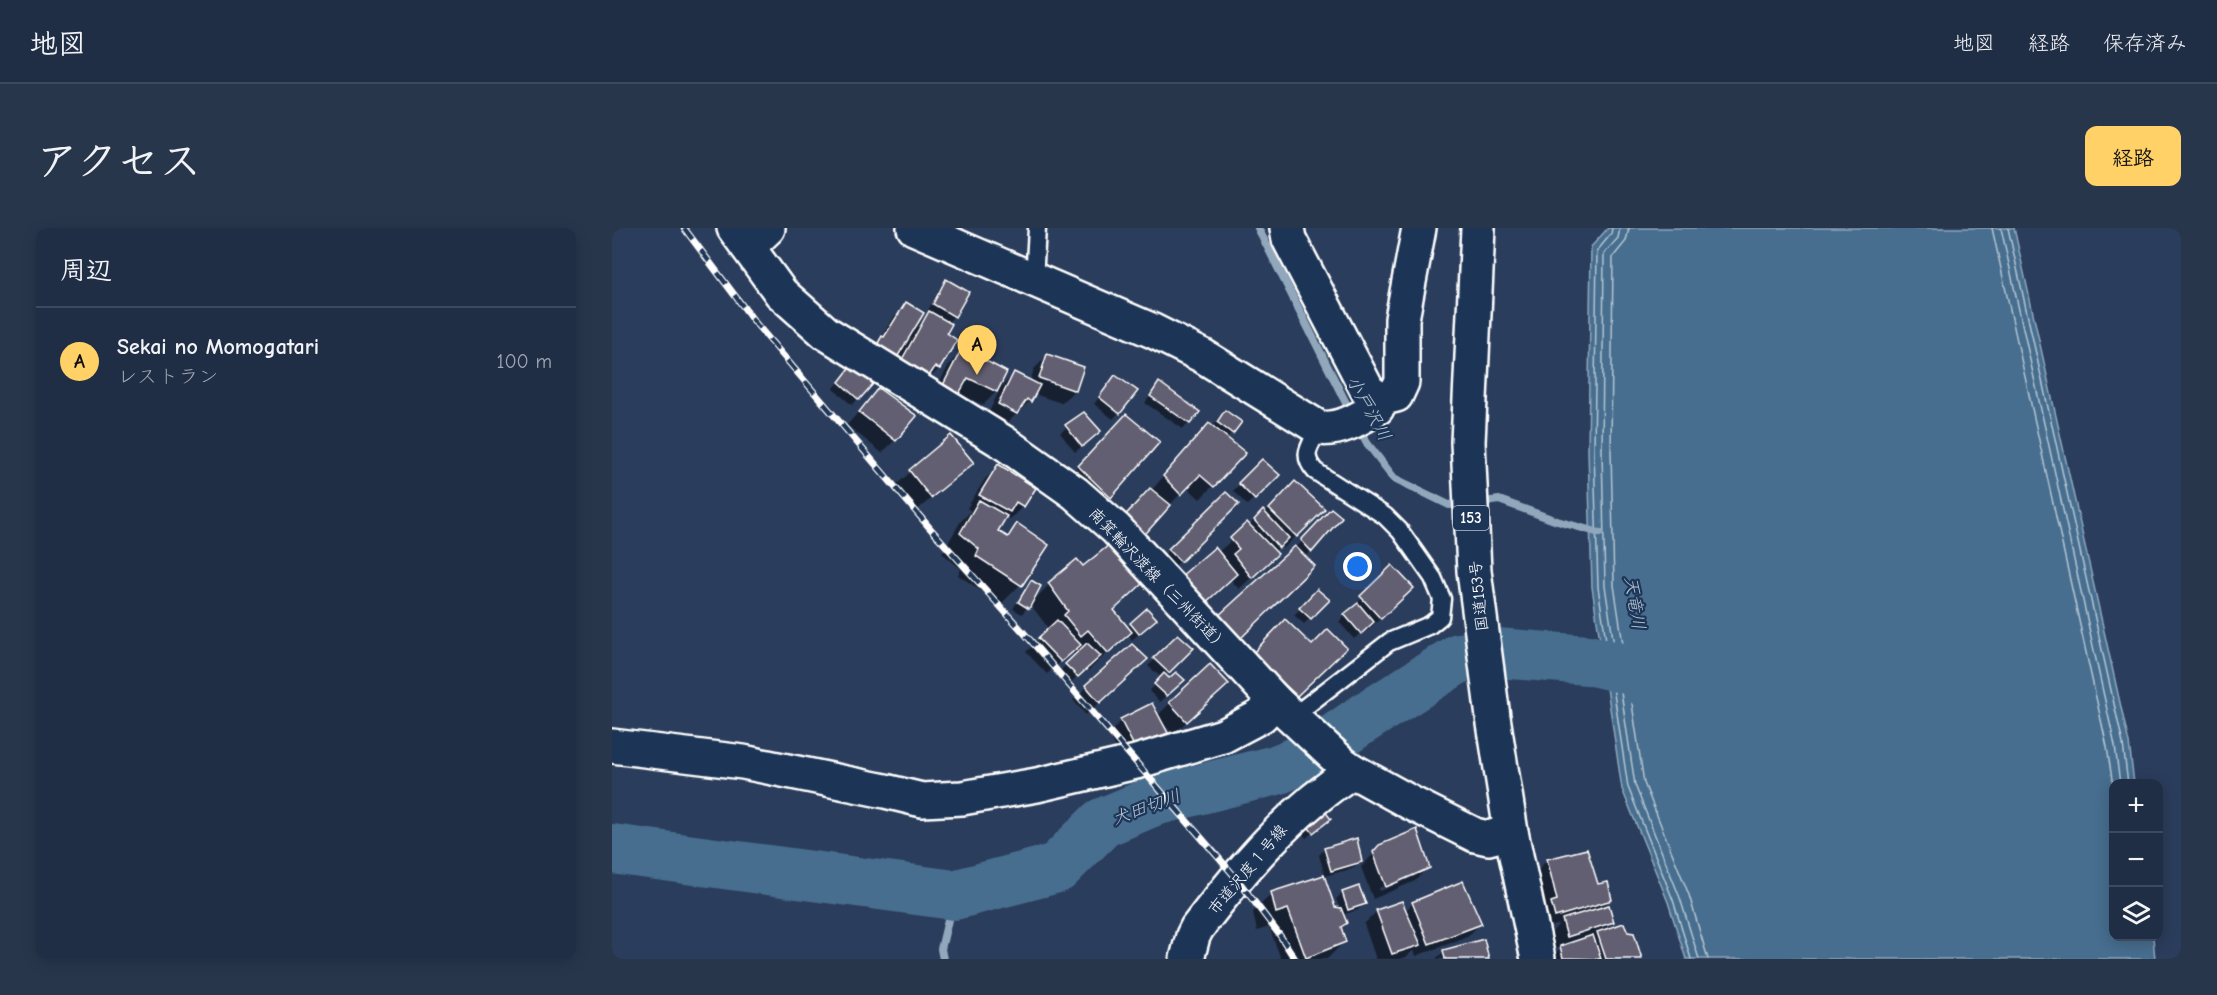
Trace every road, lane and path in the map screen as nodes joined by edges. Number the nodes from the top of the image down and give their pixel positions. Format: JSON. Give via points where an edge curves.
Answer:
{"nodes":[{"id":1,"x":914,"y":228,"type":"edge"},
{"id":2,"x":1037,"y":228,"type":"edge"},
{"id":3,"x":1419,"y":228,"type":"edge"},
{"id":4,"x":1478,"y":228,"type":"edge"},
{"id":5,"x":1283,"y":232,"type":"edge"},
{"id":6,"x":750,"y":234,"type":"edge"},
{"id":7,"x":1034,"y":280,"type":"junction"},
{"id":8,"x":1353,"y":416,"type":"junction"},
{"id":9,"x":1289,"y":714,"type":"junction"},
{"id":10,"x":612,"y":746,"type":"edge"},
{"id":11,"x":1348,"y":767,"type":"junction"},
{"id":12,"x":1511,"y":832,"type":"junction"},
{"id":13,"x":1187,"y":959,"type":"edge"},
{"id":14,"x":1538,"y":959,"type":"edge"}],
"edges":[{"from":1,"to":7,"type":"main road"},
{"from":2,"to":7,"type":"lane"},
{"from":3,"to":8,"type":"main road","via":[[1402,319],[1402,382],[1396,395]]},
{"from":4,"to":12,"type":"main road","name":"国道153号","number":"153","via":[[1468,442],[1473,559]]},
{"from":5,"to":8,"type":"main road","via":[[1368,391]]},
{"from":6,"to":9,"type":"main road","name":"南箕輪沢渡線（三州街道）","via":[[781,293],[826,333],[1002,442],[1075,493],[1116,529]]},
{"from":7,"to":8,"type":"main road","via":[[1203,356]]},
{"from":8,"to":9,"type":"lane","via":[[1306,453],[1307,463],[1385,516],[1400,531],[1433,578],[1442,599],[1440,617],[1389,642]]},
{"from":9,"to":10,"type":"main road","via":[[1262,716],[1223,736],[1136,762],[1037,785],[962,798],[922,800],[743,762]]},
{"from":9,"to":11,"type":"main road","name":"南箕輪沢渡線（三州街道）"},
{"from":11,"to":12,"type":"main road","name":"南箕輪沢渡線（三州街道）","via":[[1475,835],[1488,838]]},
{"from":11,"to":13,"type":"main road","name":"市道沢度１号線","via":[[1253,858],[1197,928]]},
{"from":12,"to":14,"type":"main road","name":"国道153号","number":"153"}]}
